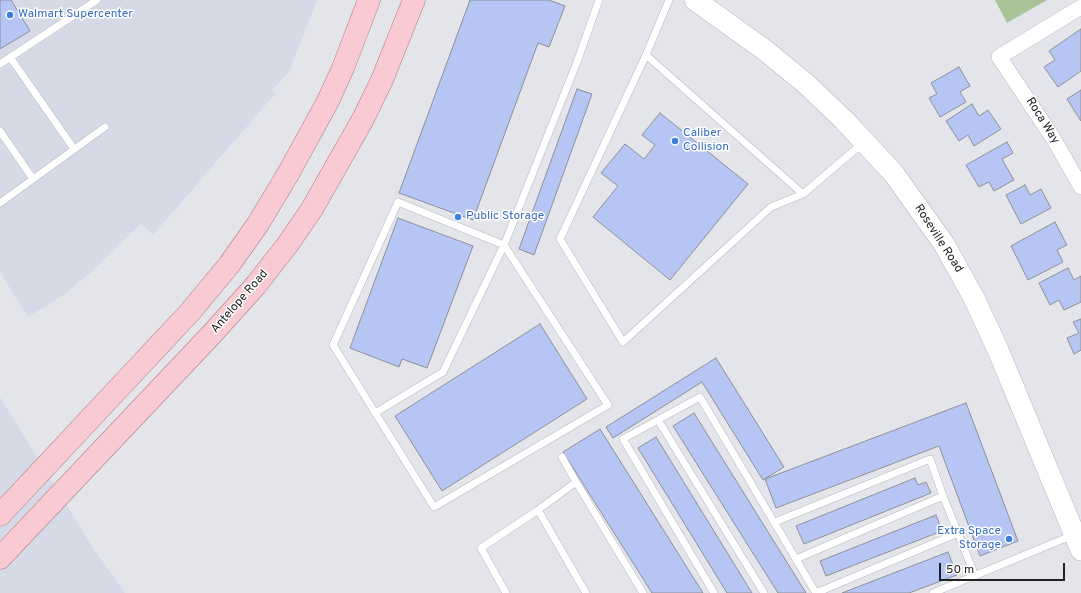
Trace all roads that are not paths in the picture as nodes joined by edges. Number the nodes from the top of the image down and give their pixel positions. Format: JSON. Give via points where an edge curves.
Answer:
{"nodes":[{"id":1,"x":97,"y":0,"type":"edge"},
{"id":2,"x":369,"y":0,"type":"edge"},
{"id":3,"x":414,"y":0,"type":"edge"},
{"id":4,"x":599,"y":0,"type":"edge"},
{"id":5,"x":669,"y":0,"type":"edge"},
{"id":6,"x":695,"y":0,"type":"edge"},
{"id":7,"x":1081,"y":7,"type":"edge"},
{"id":8,"x":646,"y":55,"type":"junction"},
{"id":9,"x":10,"y":57,"type":"junction"},
{"id":10,"x":0,"y":64,"type":"edge"},
{"id":11,"x":105,"y":127,"type":"dead end"},
{"id":12,"x":0,"y":131,"type":"edge"},
{"id":13,"x":864,"y":142,"type":"junction"},
{"id":14,"x":74,"y":149,"type":"junction"},
{"id":15,"x":33,"y":179,"type":"junction"},
{"id":16,"x":1081,"y":187,"type":"edge"},
{"id":17,"x":803,"y":194,"type":"junction"},
{"id":18,"x":0,"y":203,"type":"edge"},
{"id":19,"x":504,"y":244,"type":"junction"},
{"id":20,"x":375,"y":413,"type":"junction"},
{"id":21,"x":658,"y":420,"type":"junction"},
{"id":22,"x":562,"y":457,"type":"dead end"},
{"id":23,"x":576,"y":482,"type":"junction"},
{"id":24,"x":943,"y":496,"type":"junction"},
{"id":25,"x":538,"y":510,"type":"junction"},
{"id":26,"x":0,"y":515,"type":"edge"},
{"id":27,"x":775,"y":522,"type":"junction"},
{"id":28,"x":958,"y":533,"type":"junction"},
{"id":29,"x":1078,"y":542,"type":"edge"},
{"id":30,"x":0,"y":558,"type":"edge"},
{"id":31,"x":796,"y":560,"type":"junction"},
{"id":32,"x":975,"y":576,"type":"junction"},
{"id":33,"x":506,"y":593,"type":"edge"},
{"id":34,"x":586,"y":593,"type":"edge"},
{"id":35,"x":643,"y":593,"type":"edge"},
{"id":36,"x":714,"y":593,"type":"edge"},
{"id":37,"x":764,"y":593,"type":"edge"},
{"id":38,"x":816,"y":593,"type":"edge"},
{"id":39,"x":933,"y":593,"type":"edge"}],
"edges":[{"from":1,"to":9,"type":"lane"},
{"from":2,"to":26,"type":"main road","via":[[328,101],[288,174],[229,266],[190,312]]},
{"from":3,"to":30,"type":"main road","name":"Antelope Road","via":[[385,73],[363,119],[312,209],[288,244],[256,285],[211,335]]},
{"from":4,"to":19,"type":"lane"},
{"from":5,"to":8,"type":"lane"},
{"from":6,"to":13,"type":"main road","name":"Roseville Road","via":[[766,51],[805,83]]},
{"from":7,"to":16,"type":"street","name":"Roca Way","via":[[999,57],[1053,138]]},
{"from":8,"to":17,"type":"lane"},
{"from":8,"to":17,"type":"lane","via":[[560,239],[623,342],[771,207]]},
{"from":9,"to":10,"type":"lane"},
{"from":9,"to":14,"type":"lane"},
{"from":11,"to":14,"type":"lane"},
{"from":12,"to":15,"type":"lane"},
{"from":13,"to":17,"type":"lane"},
{"from":13,"to":29,"type":"main road","name":"Roseville Road","via":[[894,174],[944,244],[974,298]]},
{"from":14,"to":15,"type":"lane"},
{"from":15,"to":18,"type":"lane"},
{"from":19,"to":20,"type":"lane","via":[[443,372]]},
{"from":19,"to":20,"type":"lane","via":[[398,202],[333,345]]},
{"from":19,"to":20,"type":"lane","via":[[608,405],[434,507]]},
{"from":21,"to":27,"type":"lane","via":[[700,397]]},
{"from":21,"to":36,"type":"lane","via":[[624,439]]},
{"from":21,"to":37,"type":"lane"},
{"from":22,"to":23,"type":"lane"},
{"from":23,"to":25,"type":"lane"},
{"from":23,"to":35,"type":"lane"},
{"from":24,"to":27,"type":"lane","via":[[930,459]]},
{"from":24,"to":28,"type":"lane"},
{"from":24,"to":31,"type":"lane"},
{"from":25,"to":33,"type":"lane","via":[[481,548]]},
{"from":25,"to":34,"type":"lane"},
{"from":27,"to":31,"type":"lane"},
{"from":28,"to":32,"type":"lane"},
{"from":28,"to":38,"type":"lane"},
{"from":29,"to":32,"type":"lane"},
{"from":31,"to":38,"type":"lane"},
{"from":32,"to":39,"type":"lane"}]}
